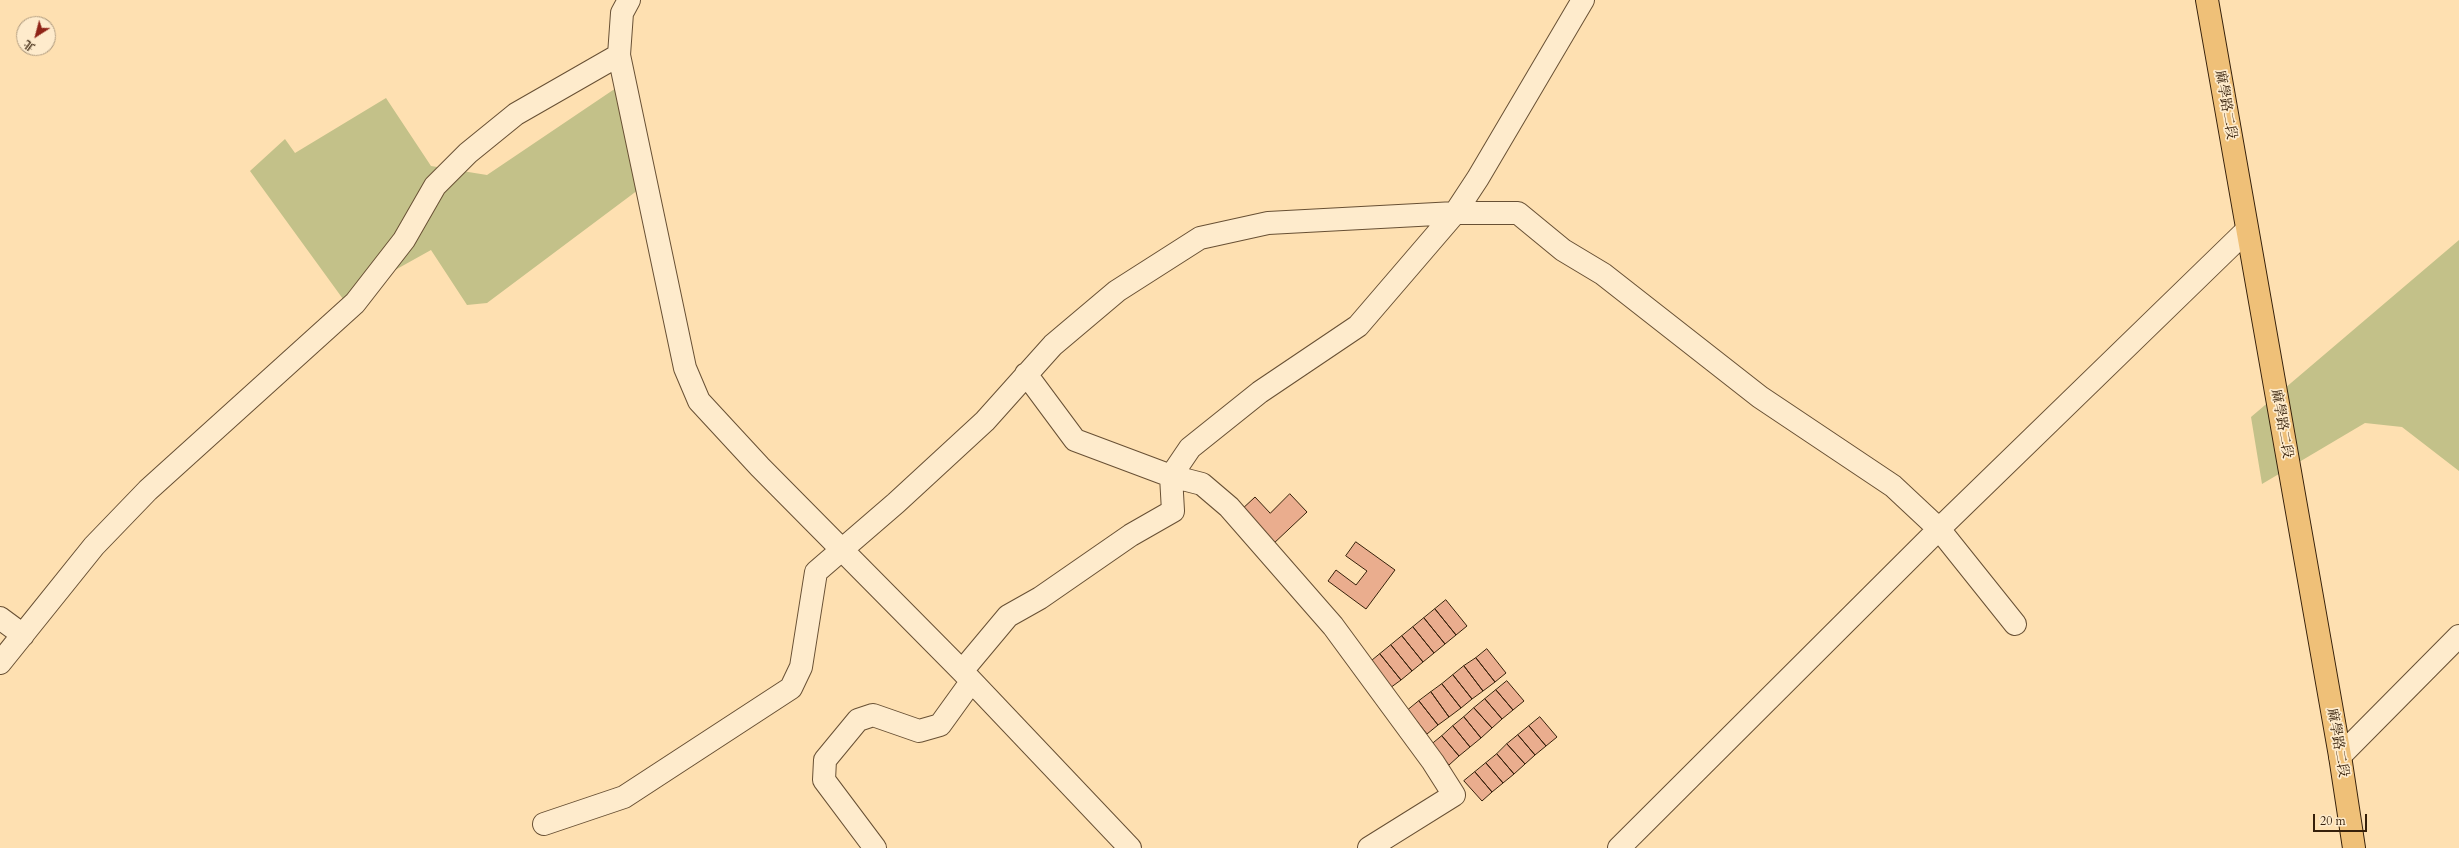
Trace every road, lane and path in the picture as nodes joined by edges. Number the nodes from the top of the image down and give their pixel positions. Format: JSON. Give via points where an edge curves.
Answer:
{"nodes":[{"id":1,"x":1583,"y":0,"type":"edge"},
{"id":2,"x":2207,"y":0,"type":"edge"},
{"id":3,"x":621,"y":4,"type":"edge"},
{"id":4,"x":619,"y":55,"type":"junction"},
{"id":5,"x":1455,"y":212,"type":"junction"},
{"id":6,"x":2247,"y":230,"type":"junction"},
{"id":7,"x":1026,"y":374,"type":"junction"},
{"id":8,"x":1171,"y":476,"type":"junction"},
{"id":9,"x":1939,"y":529,"type":"junction"},
{"id":10,"x":841,"y":548,"type":"junction"},
{"id":11,"x":0,"y":618,"type":"edge"},
{"id":12,"x":2015,"y":624,"type":"dead end"},
{"id":13,"x":23,"y":635,"type":"junction"},
{"id":14,"x":2459,"y":636,"type":"edge"},
{"id":15,"x":0,"y":663,"type":"edge"},
{"id":16,"x":967,"y":677,"type":"junction"},
{"id":17,"x":2340,"y":756,"type":"junction"},
{"id":18,"x":544,"y":824,"type":"dead end"},
{"id":19,"x":875,"y":848,"type":"edge"},
{"id":20,"x":1130,"y":848,"type":"edge"},
{"id":21,"x":1369,"y":848,"type":"edge"},
{"id":22,"x":1619,"y":848,"type":"edge"},
{"id":23,"x":2354,"y":848,"type":"edge"}],
"edges":[{"from":1,"to":5,"type":"street"},
{"from":2,"to":6,"type":"main road","name":"麻學路二段"},
{"from":3,"to":4,"type":"street"},
{"from":4,"to":10,"type":"street","via":[[685,368],[698,401]]},
{"from":4,"to":13,"type":"street","via":[[516,114],[468,153],[435,186],[404,240],[355,303],[148,490],[94,546]]},
{"from":5,"to":7,"type":"street","via":[[1268,223],[1200,238],[1117,291],[1053,345]]},
{"from":5,"to":8,"type":"street","via":[[1358,326],[1260,392],[1196,443]]},
{"from":5,"to":9,"type":"street","via":[[1518,213],[1562,250],[1602,274],[1760,396],[1893,486]]},
{"from":6,"to":9,"type":"street"},
{"from":6,"to":17,"type":"main road","name":"麻學路二段"},
{"from":7,"to":8,"type":"street","via":[[1076,440]]},
{"from":7,"to":10,"type":"street","via":[[979,426],[896,503]]},
{"from":8,"to":16,"type":"street","via":[[1173,511],[1131,535],[1046,594],[1008,616]]},
{"from":8,"to":21,"type":"street","via":[[1202,484],[1229,507],[1332,626],[1433,762],[1454,795]]},
{"from":9,"to":12,"type":"street"},
{"from":9,"to":22,"type":"street"},
{"from":10,"to":16,"type":"street"},
{"from":10,"to":18,"type":"street","via":[[816,572],[801,667],[791,688],[624,797]]},
{"from":11,"to":13,"type":"street"},
{"from":13,"to":15,"type":"street"},
{"from":14,"to":17,"type":"street"},
{"from":16,"to":19,"type":"street","via":[[940,724],[919,731],[873,715],[858,720],[825,760],[824,780]]},
{"from":16,"to":20,"type":"street"},
{"from":17,"to":23,"type":"main road","name":"麻學路二段"}]}
